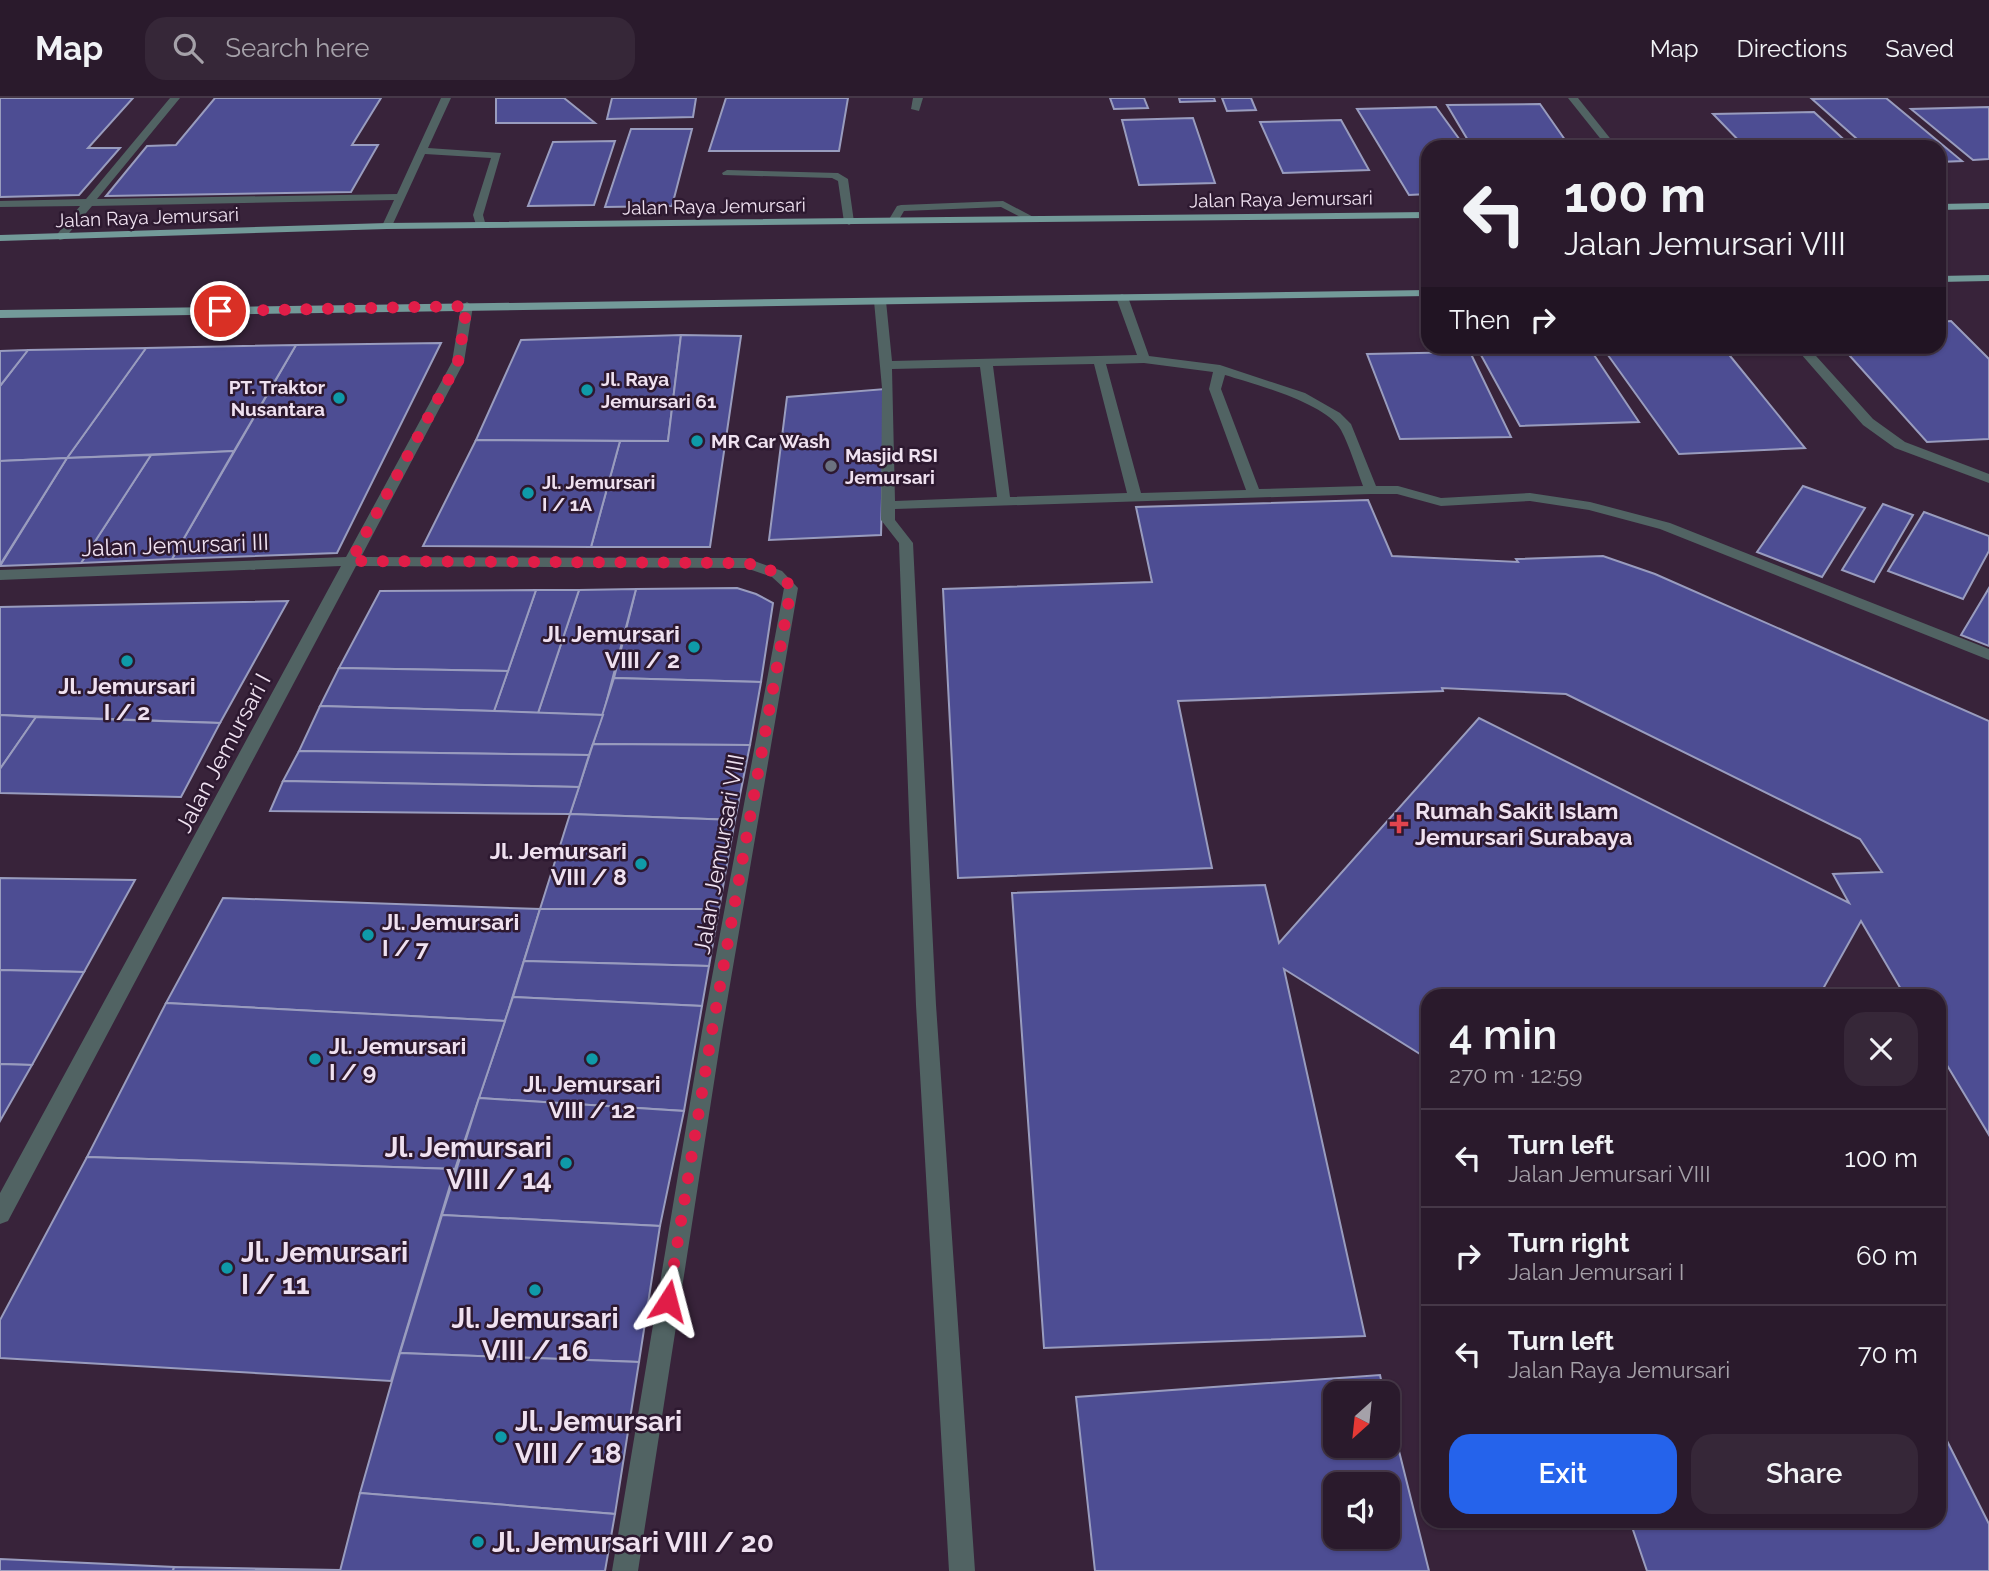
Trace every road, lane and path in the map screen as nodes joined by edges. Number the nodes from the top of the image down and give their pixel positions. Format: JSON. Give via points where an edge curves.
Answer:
{"nodes":[{"id":1,"x":175,"y":98,"type":"edge"},
{"id":2,"x":446,"y":98,"type":"edge"},
{"id":3,"x":918,"y":98,"type":"edge"},
{"id":4,"x":1573,"y":98,"type":"edge"},
{"id":5,"x":916,"y":110,"type":"dead end"},
{"id":6,"x":1606,"y":140,"type":"edge"},
{"id":7,"x":422,"y":151,"type":"junction"},
{"id":8,"x":727,"y":173,"type":"dead end"},
{"id":9,"x":401,"y":197,"type":"junction"},
{"id":10,"x":90,"y":203,"type":"junction"},
{"id":11,"x":0,"y":204,"type":"edge"},
{"id":12,"x":1989,"y":205,"type":"edge"},
{"id":13,"x":1946,"y":207,"type":"edge"},
{"id":14,"x":1421,"y":215,"type":"edge"},
{"id":15,"x":849,"y":222,"type":"junction"},
{"id":16,"x":387,"y":226,"type":"junction"},
{"id":17,"x":481,"y":226,"type":"junction"},
{"id":18,"x":60,"y":237,"type":"junction"},
{"id":19,"x":0,"y":238,"type":"edge"},
{"id":20,"x":1989,"y":278,"type":"edge"},
{"id":21,"x":1946,"y":279,"type":"edge"},
{"id":22,"x":1421,"y":293,"type":"edge"},
{"id":23,"x":1122,"y":297,"type":"junction"},
{"id":24,"x":880,"y":301,"type":"junction"},
{"id":25,"x":467,"y":306,"type":"junction"},
{"id":26,"x":0,"y":314,"type":"edge"},
{"id":27,"x":1807,"y":354,"type":"edge"},
{"id":28,"x":1144,"y":359,"type":"junction"},
{"id":29,"x":1099,"y":360,"type":"junction"},
{"id":30,"x":986,"y":363,"type":"junction"},
{"id":31,"x":886,"y":365,"type":"junction"},
{"id":32,"x":1220,"y":369,"type":"junction"},
{"id":33,"x":1989,"y":479,"type":"edge"},
{"id":34,"x":1371,"y":490,"type":"junction"},
{"id":35,"x":1254,"y":493,"type":"junction"},
{"id":36,"x":1135,"y":497,"type":"junction"},
{"id":37,"x":1004,"y":501,"type":"junction"},
{"id":38,"x":887,"y":505,"type":"junction"},
{"id":39,"x":351,"y":561,"type":"junction"},
{"id":40,"x":0,"y":575,"type":"edge"},
{"id":41,"x":1989,"y":654,"type":"edge"},
{"id":42,"x":0,"y":1214,"type":"edge"},
{"id":43,"x":625,"y":1571,"type":"edge"},
{"id":44,"x":962,"y":1571,"type":"edge"}],
"edges":[{"from":1,"to":10,"type":"street"},
{"from":2,"to":7,"type":"street"},
{"from":3,"to":5,"type":"street"},
{"from":4,"to":6,"type":"street"},
{"from":7,"to":9,"type":"street"},
{"from":7,"to":17,"type":"street","via":[[497,155],[478,215]]},
{"from":8,"to":15,"type":"street","via":[[834,175],[843,179]]},
{"from":9,"to":10,"type":"street"},
{"from":9,"to":16,"type":"street"},
{"from":10,"to":11,"type":"street"},
{"from":10,"to":18,"type":"street"},
{"from":12,"to":13,"type":"main road"},
{"from":14,"to":15,"type":"main road","name":"Jalan Raya Jemursari"},
{"from":15,"to":17,"type":"main road","name":"Jalan Raya Jemursari"},
{"from":16,"to":17,"type":"main road","name":"Jalan Raya Jemursari"},
{"from":16,"to":18,"type":"main road","name":"Jalan Raya Jemursari"},
{"from":18,"to":19,"type":"main road","name":"Jalan Raya Jemursari"},
{"from":20,"to":21,"type":"main road"},
{"from":22,"to":23,"type":"main road"},
{"from":23,"to":24,"type":"main road"},
{"from":23,"to":28,"type":"street"},
{"from":24,"to":25,"type":"main road"},
{"from":24,"to":31,"type":"street"},
{"from":25,"to":26,"type":"main road"},
{"from":25,"to":39,"type":"street","name":"Jalan Jemursari I","via":[[458,362]]},
{"from":27,"to":33,"type":"street","via":[[1868,422],[1900,445]]},
{"from":28,"to":29,"type":"street"},
{"from":28,"to":32,"type":"street"},
{"from":29,"to":30,"type":"street"},
{"from":29,"to":36,"type":"street"},
{"from":30,"to":31,"type":"street"},
{"from":30,"to":37,"type":"street"},
{"from":31,"to":38,"type":"street"},
{"from":32,"to":34,"type":"street","via":[[1301,396],[1335,416],[1346,427]]},
{"from":32,"to":35,"type":"street","via":[[1215,388]]},
{"from":34,"to":35,"type":"street"},
{"from":34,"to":41,"type":"street","via":[[1398,490],[1441,502],[1530,497],[1590,506],[1665,527]]},
{"from":35,"to":36,"type":"street"},
{"from":36,"to":37,"type":"street"},
{"from":37,"to":38,"type":"street"},
{"from":38,"to":44,"type":"street","via":[[888,520],[906,543],[926,1005]]},
{"from":39,"to":40,"type":"street","name":"Jalan Jemursari III"},
{"from":39,"to":42,"type":"street","name":"Jalan Jemursari I"},
{"from":39,"to":43,"type":"street","name":"Jalan Jemursari VIII","via":[[746,563],[774,572],[791,588],[712,1031]]}]}
